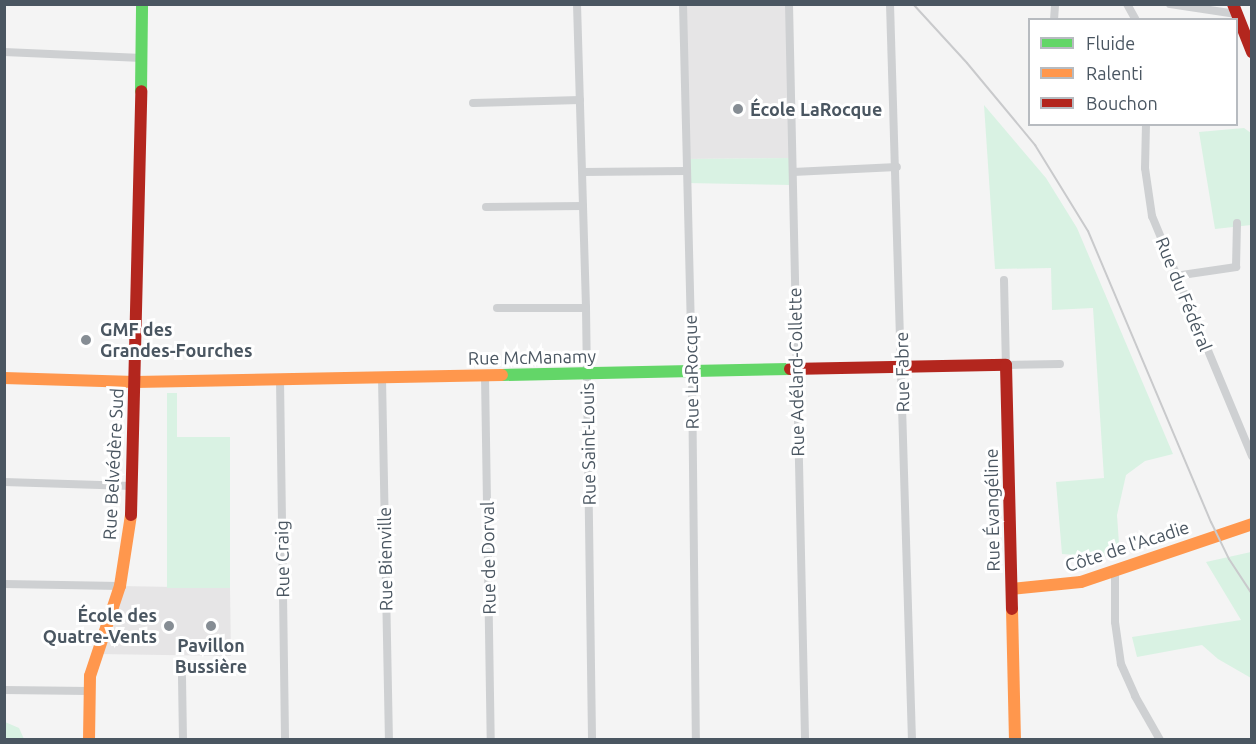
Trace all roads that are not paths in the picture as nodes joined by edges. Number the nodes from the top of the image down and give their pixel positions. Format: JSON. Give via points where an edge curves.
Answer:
{"nodes":[{"id":1,"x":142,"y":4,"type":"edge"},
{"id":2,"x":577,"y":4,"type":"edge"},
{"id":3,"x":683,"y":4,"type":"edge"},
{"id":4,"x":789,"y":4,"type":"edge"},
{"id":5,"x":890,"y":4,"type":"edge"},
{"id":6,"x":1127,"y":4,"type":"edge"},
{"id":7,"x":1170,"y":4,"type":"edge"},
{"id":8,"x":1234,"y":9,"type":"edge"},
{"id":9,"x":1135,"y":18,"type":"edge"},
{"id":10,"x":1238,"y":19,"type":"edge"},
{"id":11,"x":4,"y":52,"type":"edge"},
{"id":12,"x":1251,"y":52,"type":"edge"},
{"id":13,"x":142,"y":58,"type":"junction"},
{"id":14,"x":580,"y":100,"type":"junction"},
{"id":15,"x":473,"y":103,"type":"dead end"},
{"id":16,"x":1146,"y":126,"type":"edge"},
{"id":17,"x":897,"y":167,"type":"junction"},
{"id":18,"x":686,"y":171,"type":"junction"},
{"id":19,"x":582,"y":172,"type":"junction"},
{"id":20,"x":793,"y":172,"type":"junction"},
{"id":21,"x":583,"y":206,"type":"junction"},
{"id":22,"x":486,"y":207,"type":"dead end"},
{"id":23,"x":1237,"y":223,"type":"dead end"},
{"id":24,"x":1175,"y":276,"type":"junction"},
{"id":25,"x":1004,"y":280,"type":"dead end"},
{"id":26,"x":497,"y":308,"type":"dead end"},
{"id":27,"x":586,"y":308,"type":"junction"},
{"id":28,"x":1060,"y":364,"type":"dead end"},
{"id":29,"x":1006,"y":365,"type":"junction"},
{"id":30,"x":901,"y":366,"type":"junction"},
{"id":31,"x":796,"y":369,"type":"junction"},
{"id":32,"x":692,"y":371,"type":"junction"},
{"id":33,"x":587,"y":374,"type":"junction"},
{"id":34,"x":485,"y":376,"type":"junction"},
{"id":35,"x":4,"y":378,"type":"edge"},
{"id":36,"x":382,"y":378,"type":"junction"},
{"id":37,"x":280,"y":379,"type":"junction"},
{"id":38,"x":135,"y":382,"type":"junction"},
{"id":39,"x":1251,"y":456,"type":"edge"},
{"id":40,"x":4,"y":482,"type":"edge"},
{"id":41,"x":132,"y":486,"type":"junction"},
{"id":42,"x":1251,"y":524,"type":"edge"},
{"id":43,"x":1115,"y":572,"type":"junction"},
{"id":44,"x":4,"y":584,"type":"edge"},
{"id":45,"x":120,"y":586,"type":"junction"},
{"id":46,"x":1012,"y":589,"type":"junction"},
{"id":47,"x":182,"y":677,"type":"dead end"},
{"id":48,"x":4,"y":690,"type":"edge"},
{"id":49,"x":89,"y":691,"type":"junction"},
{"id":50,"x":89,"y":740,"type":"edge"},
{"id":51,"x":183,"y":740,"type":"edge"},
{"id":52,"x":285,"y":740,"type":"edge"},
{"id":53,"x":389,"y":740,"type":"edge"},
{"id":54,"x":491,"y":740,"type":"edge"},
{"id":55,"x":592,"y":740,"type":"edge"},
{"id":56,"x":696,"y":740,"type":"edge"},
{"id":57,"x":805,"y":740,"type":"edge"},
{"id":58,"x":912,"y":740,"type":"edge"},
{"id":59,"x":1015,"y":740,"type":"edge"},
{"id":60,"x":1160,"y":740,"type":"edge"}],
"edges":[{"from":1,"to":13,"type":"street","name":"Rue Belvédère Sud"},
{"from":2,"to":14,"type":"street","name":"Rue Saint-Louis"},
{"from":3,"to":18,"type":"street","name":"Rue LaRocque"},
{"from":4,"to":20,"type":"street","name":"Rue Adélard-Collette"},
{"from":5,"to":17,"type":"street","name":"Rue Fabre"},
{"from":6,"to":9,"type":"street"},
{"from":7,"to":8,"type":"street"},
{"from":10,"to":12,"type":"street"},
{"from":11,"to":13,"type":"street"},
{"from":13,"to":38,"type":"street","name":"Rue Belvédère Sud"},
{"from":14,"to":15,"type":"street"},
{"from":14,"to":19,"type":"street","name":"Rue Saint-Louis"},
{"from":16,"to":24,"type":"street","name":"Rue du Fédéral","via":[[1148,200]]},
{"from":17,"to":20,"type":"street"},
{"from":17,"to":30,"type":"street","name":"Rue Fabre"},
{"from":18,"to":19,"type":"street"},
{"from":18,"to":32,"type":"street","name":"Rue LaRocque"},
{"from":19,"to":21,"type":"street","name":"Rue Saint-Louis"},
{"from":20,"to":31,"type":"street","name":"Rue Adélard-Collette"},
{"from":21,"to":22,"type":"street"},
{"from":21,"to":27,"type":"street","name":"Rue Saint-Louis"},
{"from":23,"to":24,"type":"street","via":[[1236,267]]},
{"from":24,"to":39,"type":"street","name":"Rue du Fédéral"},
{"from":25,"to":29,"type":"street","name":"Rue Évangéline"},
{"from":26,"to":27,"type":"street"},
{"from":27,"to":33,"type":"street","name":"Rue Saint-Louis"},
{"from":28,"to":29,"type":"street","name":"Rue McManamy"},
{"from":29,"to":30,"type":"street","name":"Rue McManamy"},
{"from":29,"to":46,"type":"street","name":"Rue Évangéline"},
{"from":30,"to":31,"type":"street","name":"Rue McManamy"},
{"from":30,"to":58,"type":"street","name":"Rue Fabre"},
{"from":31,"to":32,"type":"street","name":"Rue McManamy"},
{"from":31,"to":57,"type":"street","name":"Rue Adélard-Collette"},
{"from":32,"to":33,"type":"street","name":"Rue McManamy"},
{"from":32,"to":56,"type":"street","name":"Rue LaRocque"},
{"from":33,"to":34,"type":"street","name":"Rue McManamy"},
{"from":33,"to":55,"type":"street","name":"Rue Saint-Louis"},
{"from":34,"to":36,"type":"street","name":"Rue McManamy"},
{"from":34,"to":54,"type":"street","name":"Rue de Dorval"},
{"from":35,"to":38,"type":"street","name":"Rue McManamy"},
{"from":36,"to":37,"type":"street","name":"Rue McManamy"},
{"from":36,"to":53,"type":"street","name":"Rue Bienville"},
{"from":37,"to":38,"type":"street","name":"Rue McManamy"},
{"from":37,"to":52,"type":"street","name":"Rue Craig"},
{"from":38,"to":41,"type":"street","name":"Rue Belvédère Sud"},
{"from":40,"to":41,"type":"street"},
{"from":41,"to":45,"type":"street","name":"Rue Belvédère Sud","via":[[127,556]]},
{"from":42,"to":43,"type":"street","name":"Côte de l'Acadie"},
{"from":43,"to":46,"type":"street","name":"Côte de l'Acadie","via":[[1060,586]]},
{"from":43,"to":60,"type":"street","via":[[1115,622],[1121,664],[1134,696]]},
{"from":44,"to":45,"type":"street"},
{"from":45,"to":49,"type":"street","name":"Rue Belvédère Sud"},
{"from":46,"to":59,"type":"street","name":"Rue Évangéline"},
{"from":47,"to":51,"type":"street"},
{"from":48,"to":49,"type":"street"},
{"from":49,"to":50,"type":"street","name":"Rue Belvédère Sud"}]}
